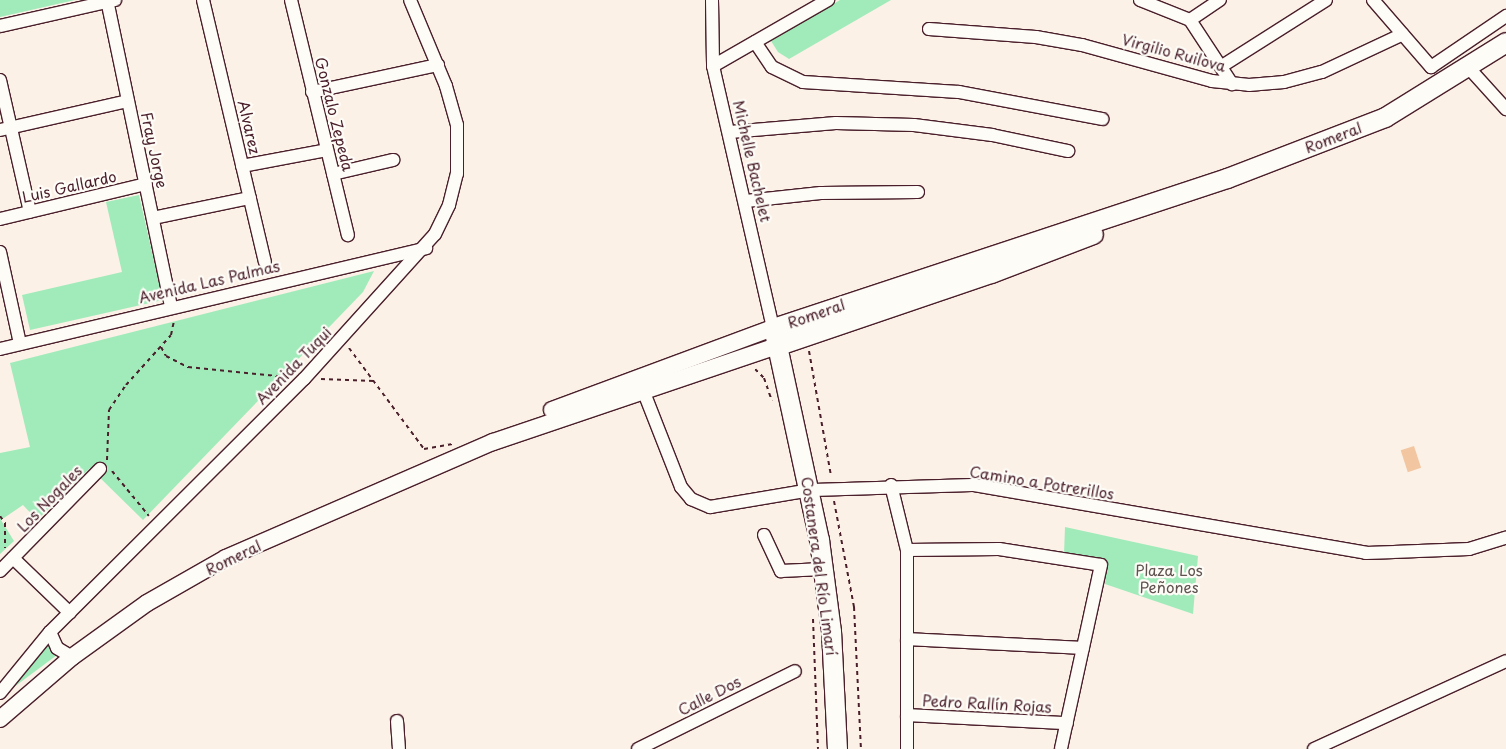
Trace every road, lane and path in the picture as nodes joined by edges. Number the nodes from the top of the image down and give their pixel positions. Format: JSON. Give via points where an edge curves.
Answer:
{"nodes":[{"id":1,"x":203,"y":0,"type":"edge"},
{"id":2,"x":291,"y":0,"type":"edge"},
{"id":3,"x":410,"y":0,"type":"edge"},
{"id":4,"x":712,"y":0,"type":"edge"},
{"id":5,"x":828,"y":0,"type":"edge"},
{"id":6,"x":1140,"y":0,"type":"edge"},
{"id":7,"x":1220,"y":0,"type":"edge"},
{"id":8,"x":1326,"y":0,"type":"edge"},
{"id":9,"x":1373,"y":0,"type":"edge"},
{"id":10,"x":110,"y":1,"type":"edge"},
{"id":11,"x":1506,"y":16,"type":"edge"},
{"id":12,"x":1190,"y":20,"type":"junction"},
{"id":13,"x":0,"y":26,"type":"edge"},
{"id":14,"x":929,"y":29,"type":"dead end"},
{"id":15,"x":1403,"y":34,"type":"junction"},
{"id":16,"x":755,"y":42,"type":"junction"},
{"id":17,"x":1506,"y":42,"type":"edge"},
{"id":18,"x":438,"y":65,"type":"junction"},
{"id":19,"x":713,"y":66,"type":"junction"},
{"id":20,"x":1222,"y":66,"type":"junction"},
{"id":21,"x":1468,"y":67,"type":"junction"},
{"id":22,"x":0,"y":80,"type":"edge"},
{"id":23,"x":1232,"y":84,"type":"junction"},
{"id":24,"x":312,"y":92,"type":"junction"},
{"id":25,"x":128,"y":101,"type":"junction"},
{"id":26,"x":1506,"y":109,"type":"edge"},
{"id":27,"x":1102,"y":119,"type":"dead end"},
{"id":28,"x":5,"y":128,"type":"edge"},
{"id":29,"x":730,"y":132,"type":"junction"},
{"id":30,"x":326,"y":150,"type":"junction"},
{"id":31,"x":1068,"y":151,"type":"dead end"},
{"id":32,"x":392,"y":160,"type":"dead end"},
{"id":33,"x":242,"y":166,"type":"junction"},
{"id":34,"x":333,"y":174,"type":"junction"},
{"id":35,"x":146,"y":184,"type":"junction"},
{"id":36,"x":918,"y":192,"type":"dead end"},
{"id":37,"x":250,"y":198,"type":"junction"},
{"id":38,"x":746,"y":201,"type":"junction"},
{"id":39,"x":1147,"y":205,"type":"junction"},
{"id":40,"x":30,"y":212,"type":"junction"},
{"id":41,"x":0,"y":218,"type":"edge"},
{"id":42,"x":153,"y":218,"type":"junction"},
{"id":43,"x":348,"y":235,"type":"dead end"},
{"id":44,"x":426,"y":248,"type":"junction"},
{"id":45,"x":0,"y":252,"type":"edge"},
{"id":46,"x":265,"y":262,"type":"dead end"},
{"id":47,"x":171,"y":306,"type":"junction"},
{"id":48,"x":805,"y":336,"type":"junction"},
{"id":49,"x":774,"y":337,"type":"junction"},
{"id":50,"x":342,"y":338,"type":"junction"},
{"id":51,"x":20,"y":344,"type":"junction"},
{"id":52,"x":161,"y":347,"type":"junction"},
{"id":53,"x":0,"y":349,"type":"edge"},
{"id":54,"x":747,"y":367,"type":"dead end"},
{"id":55,"x":304,"y":379,"type":"junction"},
{"id":56,"x":374,"y":381,"type":"junction"},
{"id":57,"x":643,"y":390,"type":"junction"},
{"id":58,"x":775,"y":410,"type":"dead end"},
{"id":59,"x":493,"y":442,"type":"junction"},
{"id":60,"x":463,"y":455,"type":"junction"},
{"id":61,"x":106,"y":467,"type":"junction"},
{"id":62,"x":891,"y":486,"type":"junction"},
{"id":63,"x":811,"y":490,"type":"junction"},
{"id":64,"x":832,"y":490,"type":"junction"},
{"id":65,"x":0,"y":516,"type":"edge"},
{"id":66,"x":157,"y":525,"type":"junction"},
{"id":67,"x":764,"y":535,"type":"dead end"},
{"id":68,"x":1506,"y":538,"type":"edge"},
{"id":69,"x":907,"y":550,"type":"junction"},
{"id":70,"x":6,"y":565,"type":"edge"},
{"id":71,"x":823,"y":569,"type":"junction"},
{"id":72,"x":812,"y":610,"type":"dead end"},
{"id":73,"x":70,"y":613,"type":"junction"},
{"id":74,"x":50,"y":632,"type":"junction"},
{"id":75,"x":907,"y":639,"type":"junction"},
{"id":76,"x":1083,"y":648,"type":"junction"},
{"id":77,"x":72,"y":657,"type":"junction"},
{"id":78,"x":1506,"y":661,"type":"edge"},
{"id":79,"x":795,"y":671,"type":"dead end"},
{"id":80,"x":0,"y":693,"type":"edge"},
{"id":81,"x":907,"y":715,"type":"junction"},
{"id":82,"x":0,"y":719,"type":"edge"},
{"id":83,"x":397,"y":721,"type":"dead end"},
{"id":84,"x":1067,"y":723,"type":"junction"},
{"id":85,"x":399,"y":749,"type":"edge"},
{"id":86,"x":638,"y":749,"type":"edge"},
{"id":87,"x":818,"y":749,"type":"edge"},
{"id":88,"x":837,"y":749,"type":"edge"},
{"id":89,"x":861,"y":749,"type":"edge"},
{"id":90,"x":907,"y":749,"type":"edge"},
{"id":91,"x":1061,"y":749,"type":"edge"},
{"id":92,"x":1314,"y":749,"type":"edge"}],
"edges":[{"from":1,"to":33,"type":"street","name":"Alvarez"},
{"from":2,"to":24,"type":"street","name":"Gonzalo Zepeda"},
{"from":3,"to":18,"type":"street","name":"Avenida Tuqui"},
{"from":4,"to":19,"type":"street","name":"Michelle Bachelet"},
{"from":5,"to":16,"type":"street"},
{"from":6,"to":12,"type":"street"},
{"from":7,"to":12,"type":"street"},
{"from":8,"to":20,"type":"street"},
{"from":9,"to":15,"type":"street"},
{"from":10,"to":13,"type":"street"},
{"from":10,"to":25,"type":"street","name":"Fray Jorge"},
{"from":11,"to":15,"type":"street","via":[[1431,67]]},
{"from":12,"to":20,"type":"street"},
{"from":14,"to":23,"type":"street","name":"Virgilio Ruilova","via":[[1036,37],[1082,45]]},
{"from":15,"to":23,"type":"street","name":"Virgilio Ruilova","via":[[1303,78],[1267,84]]},
{"from":16,"to":19,"type":"street"},
{"from":16,"to":27,"type":"street","via":[[772,67],[803,82],[959,92]]},
{"from":17,"to":21,"type":"highway","name":"Romeral"},
{"from":18,"to":24,"type":"street"},
{"from":18,"to":44,"type":"street","name":"Avenida Tuqui","via":[[455,112],[459,158],[449,205]]},
{"from":19,"to":29,"type":"street","name":"Michelle Bachelet"},
{"from":20,"to":23,"type":"street"},
{"from":21,"to":26,"type":"street"},
{"from":21,"to":39,"type":"highway","name":"Romeral","via":[[1385,118]]},
{"from":22,"to":28,"type":"street"},
{"from":24,"to":30,"type":"street","name":"Gonzalo Zepeda"},
{"from":25,"to":28,"type":"street"},
{"from":25,"to":35,"type":"street","name":"Fray Jorge"},
{"from":28,"to":40,"type":"street"},
{"from":29,"to":31,"type":"street","via":[[836,123],[914,126],[992,135]]},
{"from":29,"to":38,"type":"street","name":"Michelle Bachelet"},
{"from":30,"to":33,"type":"street"},
{"from":30,"to":34,"type":"street","name":"Gonzalo Zepeda"},
{"from":32,"to":34,"type":"street"},
{"from":33,"to":37,"type":"street","name":"Alvarez"},
{"from":34,"to":43,"type":"street","name":"Gonzalo Zepeda"},
{"from":35,"to":40,"type":"street","name":"Luis Gallardo"},
{"from":35,"to":42,"type":"street","name":"Fray Jorge"},
{"from":36,"to":38,"type":"street","via":[[821,193]]},
{"from":37,"to":42,"type":"street"},
{"from":37,"to":46,"type":"street","name":"Alvarez"},
{"from":38,"to":49,"type":"street","name":"Michelle Bachelet"},
{"from":39,"to":48,"type":"highway","name":"Romeral","via":[[1058,249]]},
{"from":39,"to":49,"type":"highway","name":"Romeral"},
{"from":40,"to":41,"type":"street","name":"Luis Gallardo"},
{"from":42,"to":47,"type":"street","name":"Fray Jorge"},
{"from":44,"to":47,"type":"street","name":"Avenida Las Palmas"},
{"from":44,"to":50,"type":"street","name":"Avenida Tuqui"},
{"from":45,"to":51,"type":"street"},
{"from":47,"to":51,"type":"street","name":"Avenida Las Palmas"},
{"from":47,"to":52,"type":"path","via":[[171,335]]},
{"from":48,"to":49,"type":"highway","name":"Romeral"},
{"from":48,"to":64,"type":"path","via":[[816,379]]},
{"from":49,"to":57,"type":"main road","name":"Romeral"},
{"from":49,"to":59,"type":"main road","name":"Romeral","via":[[551,410]]},
{"from":49,"to":63,"type":"highway","name":"Costanera del Río Limarí"},
{"from":50,"to":55,"type":"street","name":"Avenida Tuqui"},
{"from":50,"to":56,"type":"path"},
{"from":51,"to":53,"type":"street","name":"Avenida Las Palmas"},
{"from":52,"to":55,"type":"path","via":[[166,356],[188,367]]},
{"from":52,"to":61,"type":"path","via":[[109,410],[105,437]]},
{"from":54,"to":58,"type":"path","via":[[764,378]]},
{"from":55,"to":56,"type":"path"},
{"from":55,"to":66,"type":"street","name":"Avenida Tuqui"},
{"from":56,"to":60,"type":"path","via":[[424,449],[448,442]]},
{"from":57,"to":59,"type":"main road","name":"Romeral"},
{"from":57,"to":63,"type":"street","name":"Camino a Potrerillos","via":[[671,468],[686,494],[698,503],[726,507]]},
{"from":59,"to":60,"type":"main road","name":"Romeral"},
{"from":60,"to":77,"type":"main road","name":"Romeral","via":[[226,558],[147,603]]},
{"from":61,"to":66,"type":"path"},
{"from":61,"to":70,"type":"street","name":"Los Nogales"},
{"from":62,"to":64,"type":"street","name":"Camino a Potrerillos"},
{"from":62,"to":68,"type":"street","name":"Camino a Potrerillos","via":[[974,486],[1366,553],[1469,549]]},
{"from":62,"to":69,"type":"street"},
{"from":63,"to":64,"type":"street","name":"Camino a Potrerillos"},
{"from":63,"to":71,"type":"highway","name":"Costanera del Río Limarí"},
{"from":64,"to":89,"type":"path","via":[[854,607]]},
{"from":65,"to":70,"type":"path","via":[[5,522]]},
{"from":66,"to":73,"type":"street","name":"Avenida Tuqui"},
{"from":67,"to":71,"type":"street","via":[[781,571]]},
{"from":69,"to":75,"type":"street"},
{"from":69,"to":76,"type":"street","via":[[999,549],[1101,565]]},
{"from":70,"to":73,"type":"street"},
{"from":71,"to":88,"type":"highway","name":"Costanera del Río Limarí","via":[[834,665]]},
{"from":72,"to":87,"type":"path"},
{"from":73,"to":74,"type":"street","name":"Avenida Tuqui"},
{"from":74,"to":77,"type":"street","via":[[57,648]]},
{"from":74,"to":80,"type":"street","name":"Avenida Tuqui"},
{"from":75,"to":76,"type":"street"},
{"from":75,"to":81,"type":"street"},
{"from":76,"to":84,"type":"street"},
{"from":77,"to":82,"type":"main road","name":"Romeral"},
{"from":78,"to":92,"type":"street"},
{"from":79,"to":86,"type":"street","name":"Calle Dos"},
{"from":81,"to":84,"type":"street","name":"Pedro Rallín Rojas"},
{"from":81,"to":90,"type":"street"},
{"from":83,"to":85,"type":"street"},
{"from":84,"to":91,"type":"street"}]}
